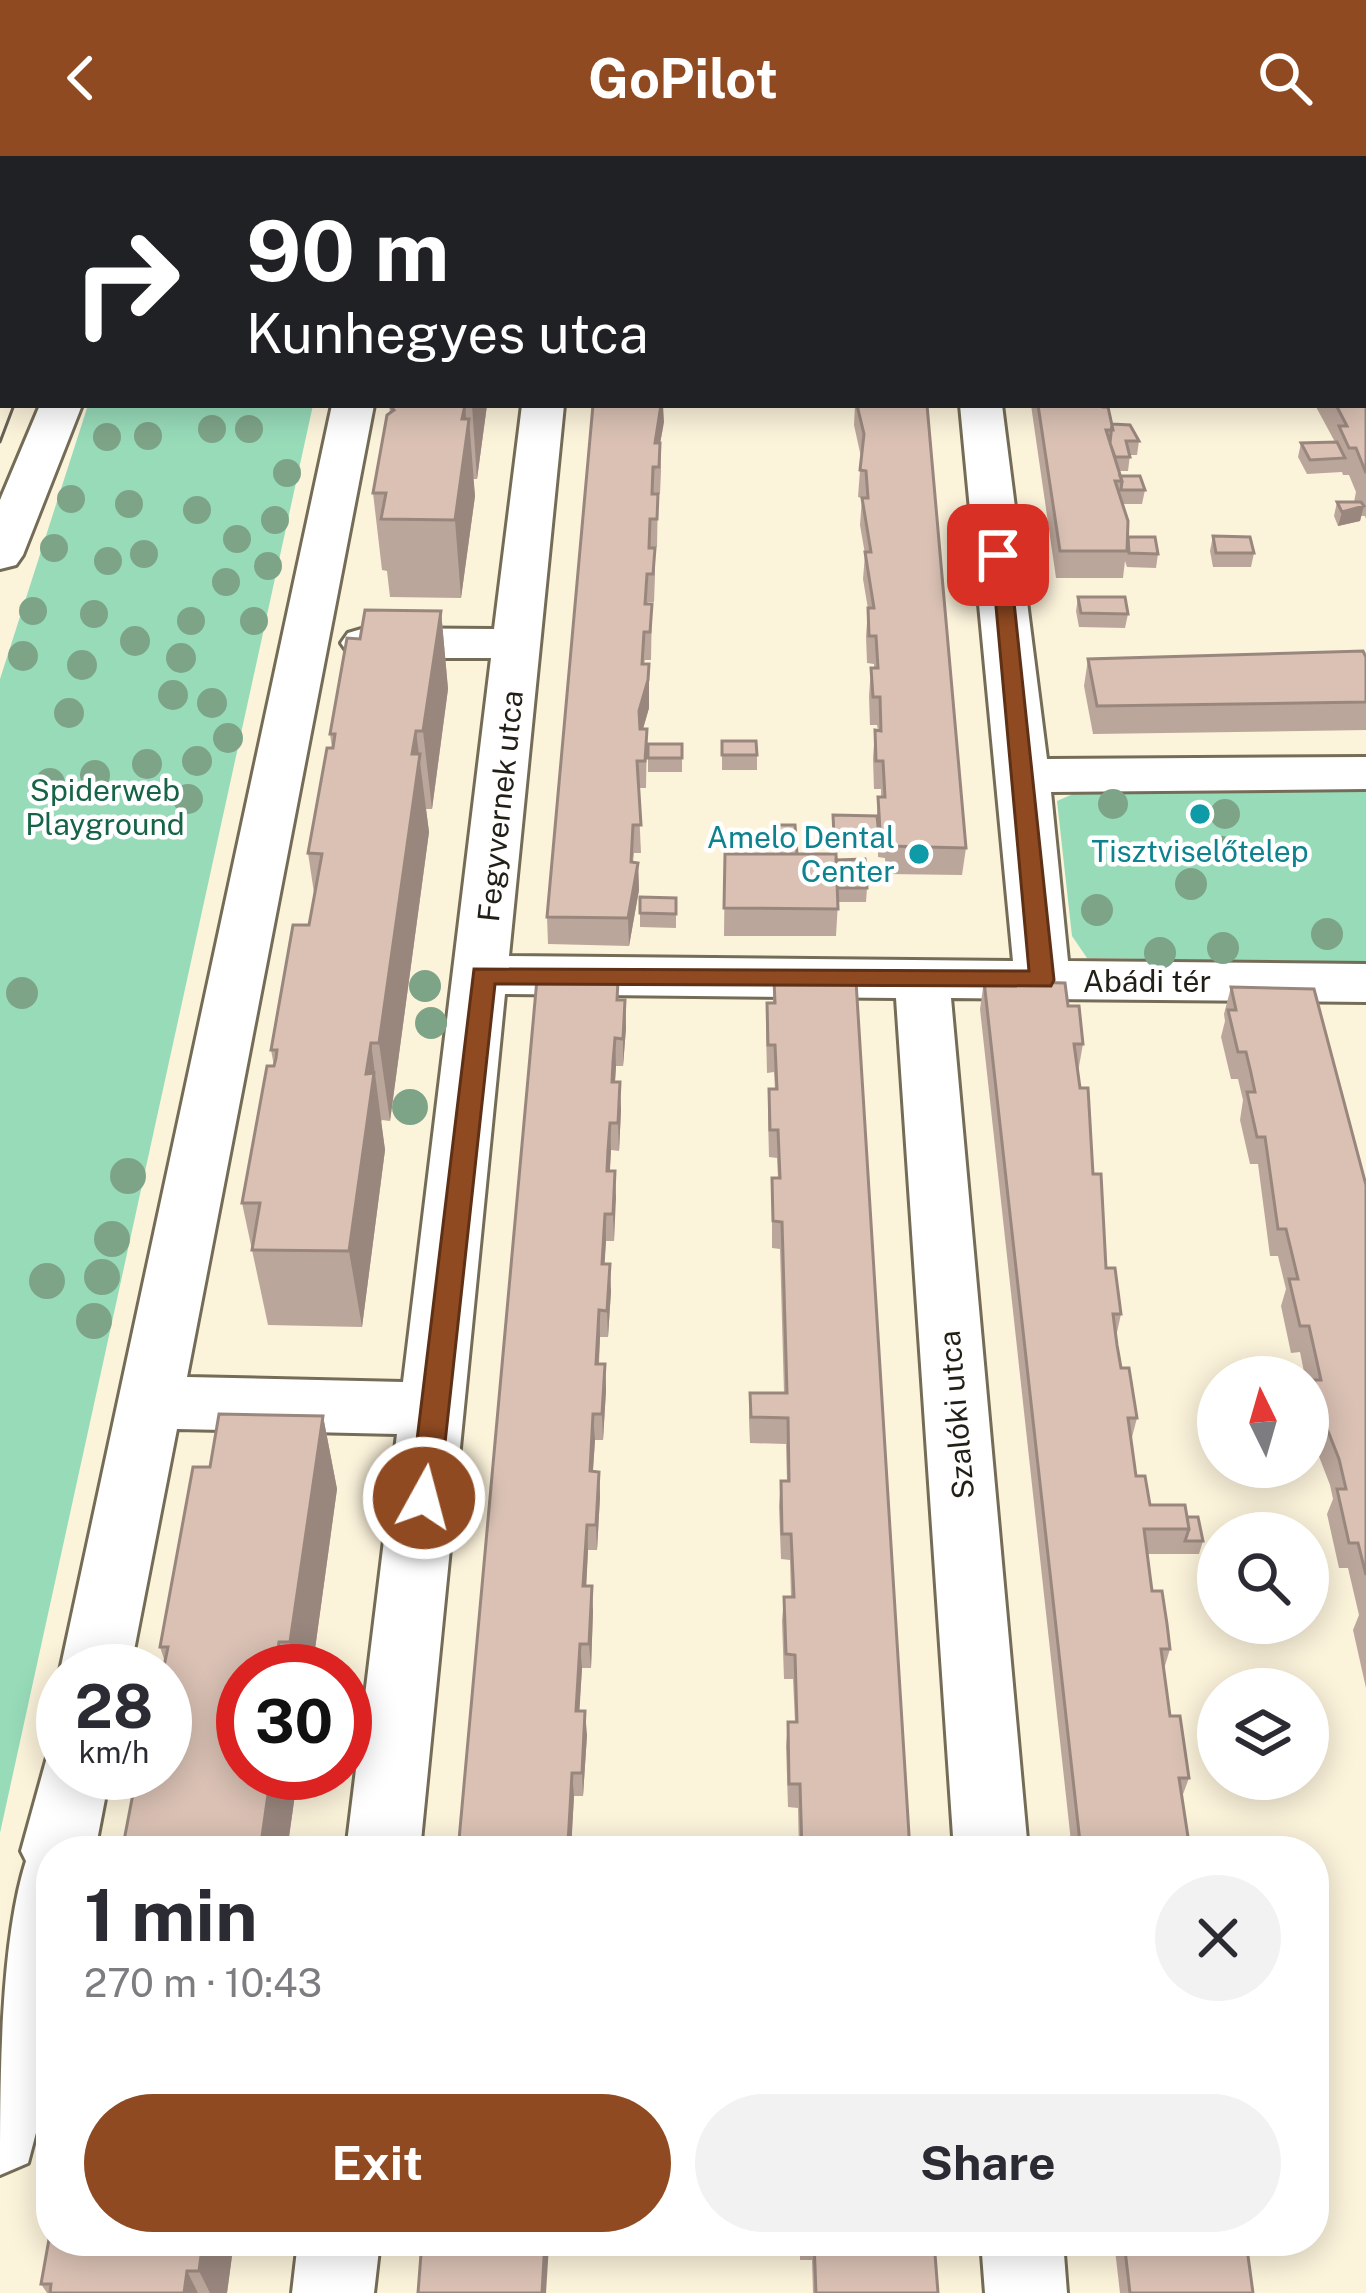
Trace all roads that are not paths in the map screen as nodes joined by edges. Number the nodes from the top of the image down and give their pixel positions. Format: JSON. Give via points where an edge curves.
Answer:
{"nodes":[{"id":1,"x":60,"y":408,"type":"edge"},
{"id":2,"x":352,"y":408,"type":"edge"},
{"id":3,"x":543,"y":408,"type":"edge"},
{"id":4,"x":981,"y":408,"type":"edge"},
{"id":5,"x":0,"y":555,"type":"edge"},
{"id":6,"x":305,"y":642,"type":"junction"},
{"id":7,"x":516,"y":644,"type":"junction"},
{"id":8,"x":1366,"y":773,"type":"edge"},
{"id":9,"x":1024,"y":776,"type":"junction"},
{"id":10,"x":483,"y":975,"type":"junction"},
{"id":11,"x":922,"y":978,"type":"junction"},
{"id":12,"x":1042,"y":980,"type":"junction"},
{"id":13,"x":1366,"y":982,"type":"edge"},
{"id":14,"x":150,"y":1402,"type":"junction"},
{"id":15,"x":435,"y":1409,"type":"junction"},
{"id":16,"x":101,"y":1644,"type":"edge"},
{"id":17,"x":68,"y":1800,"type":"edge"},
{"id":18,"x":61,"y":1836,"type":"edge"},
{"id":19,"x":385,"y":1836,"type":"edge"},
{"id":20,"x":990,"y":1836,"type":"edge"},
{"id":21,"x":36,"y":1959,"type":"edge"},
{"id":22,"x":0,"y":2135,"type":"edge"},
{"id":23,"x":337,"y":2256,"type":"edge"},
{"id":24,"x":1023,"y":2256,"type":"edge"},
{"id":25,"x":333,"y":2293,"type":"edge"},
{"id":26,"x":1026,"y":2293,"type":"edge"}],
"edges":[{"from":1,"to":5,"type":"street"},
{"from":2,"to":6,"type":"street"},
{"from":3,"to":7,"type":"street","name":"Fegyvernek utca"},
{"from":4,"to":9,"type":"street","name":"Abádi tér"},
{"from":6,"to":7,"type":"street"},
{"from":6,"to":14,"type":"street"},
{"from":7,"to":10,"type":"street","name":"Fegyvernek utca"},
{"from":8,"to":9,"type":"street"},
{"from":9,"to":12,"type":"street","name":"Abádi tér"},
{"from":10,"to":11,"type":"street"},
{"from":10,"to":15,"type":"street","name":"Fegyvernek utca"},
{"from":11,"to":12,"type":"street"},
{"from":11,"to":20,"type":"street","name":"Szalóki utca"},
{"from":12,"to":13,"type":"street","name":"Abádi tér"},
{"from":14,"to":15,"type":"street"},
{"from":14,"to":16,"type":"street"},
{"from":15,"to":19,"type":"street","name":"Fegyvernek utca"},
{"from":17,"to":18,"type":"street"},
{"from":21,"to":22,"type":"street"},
{"from":23,"to":25,"type":"street"},
{"from":24,"to":26,"type":"street"}]}
